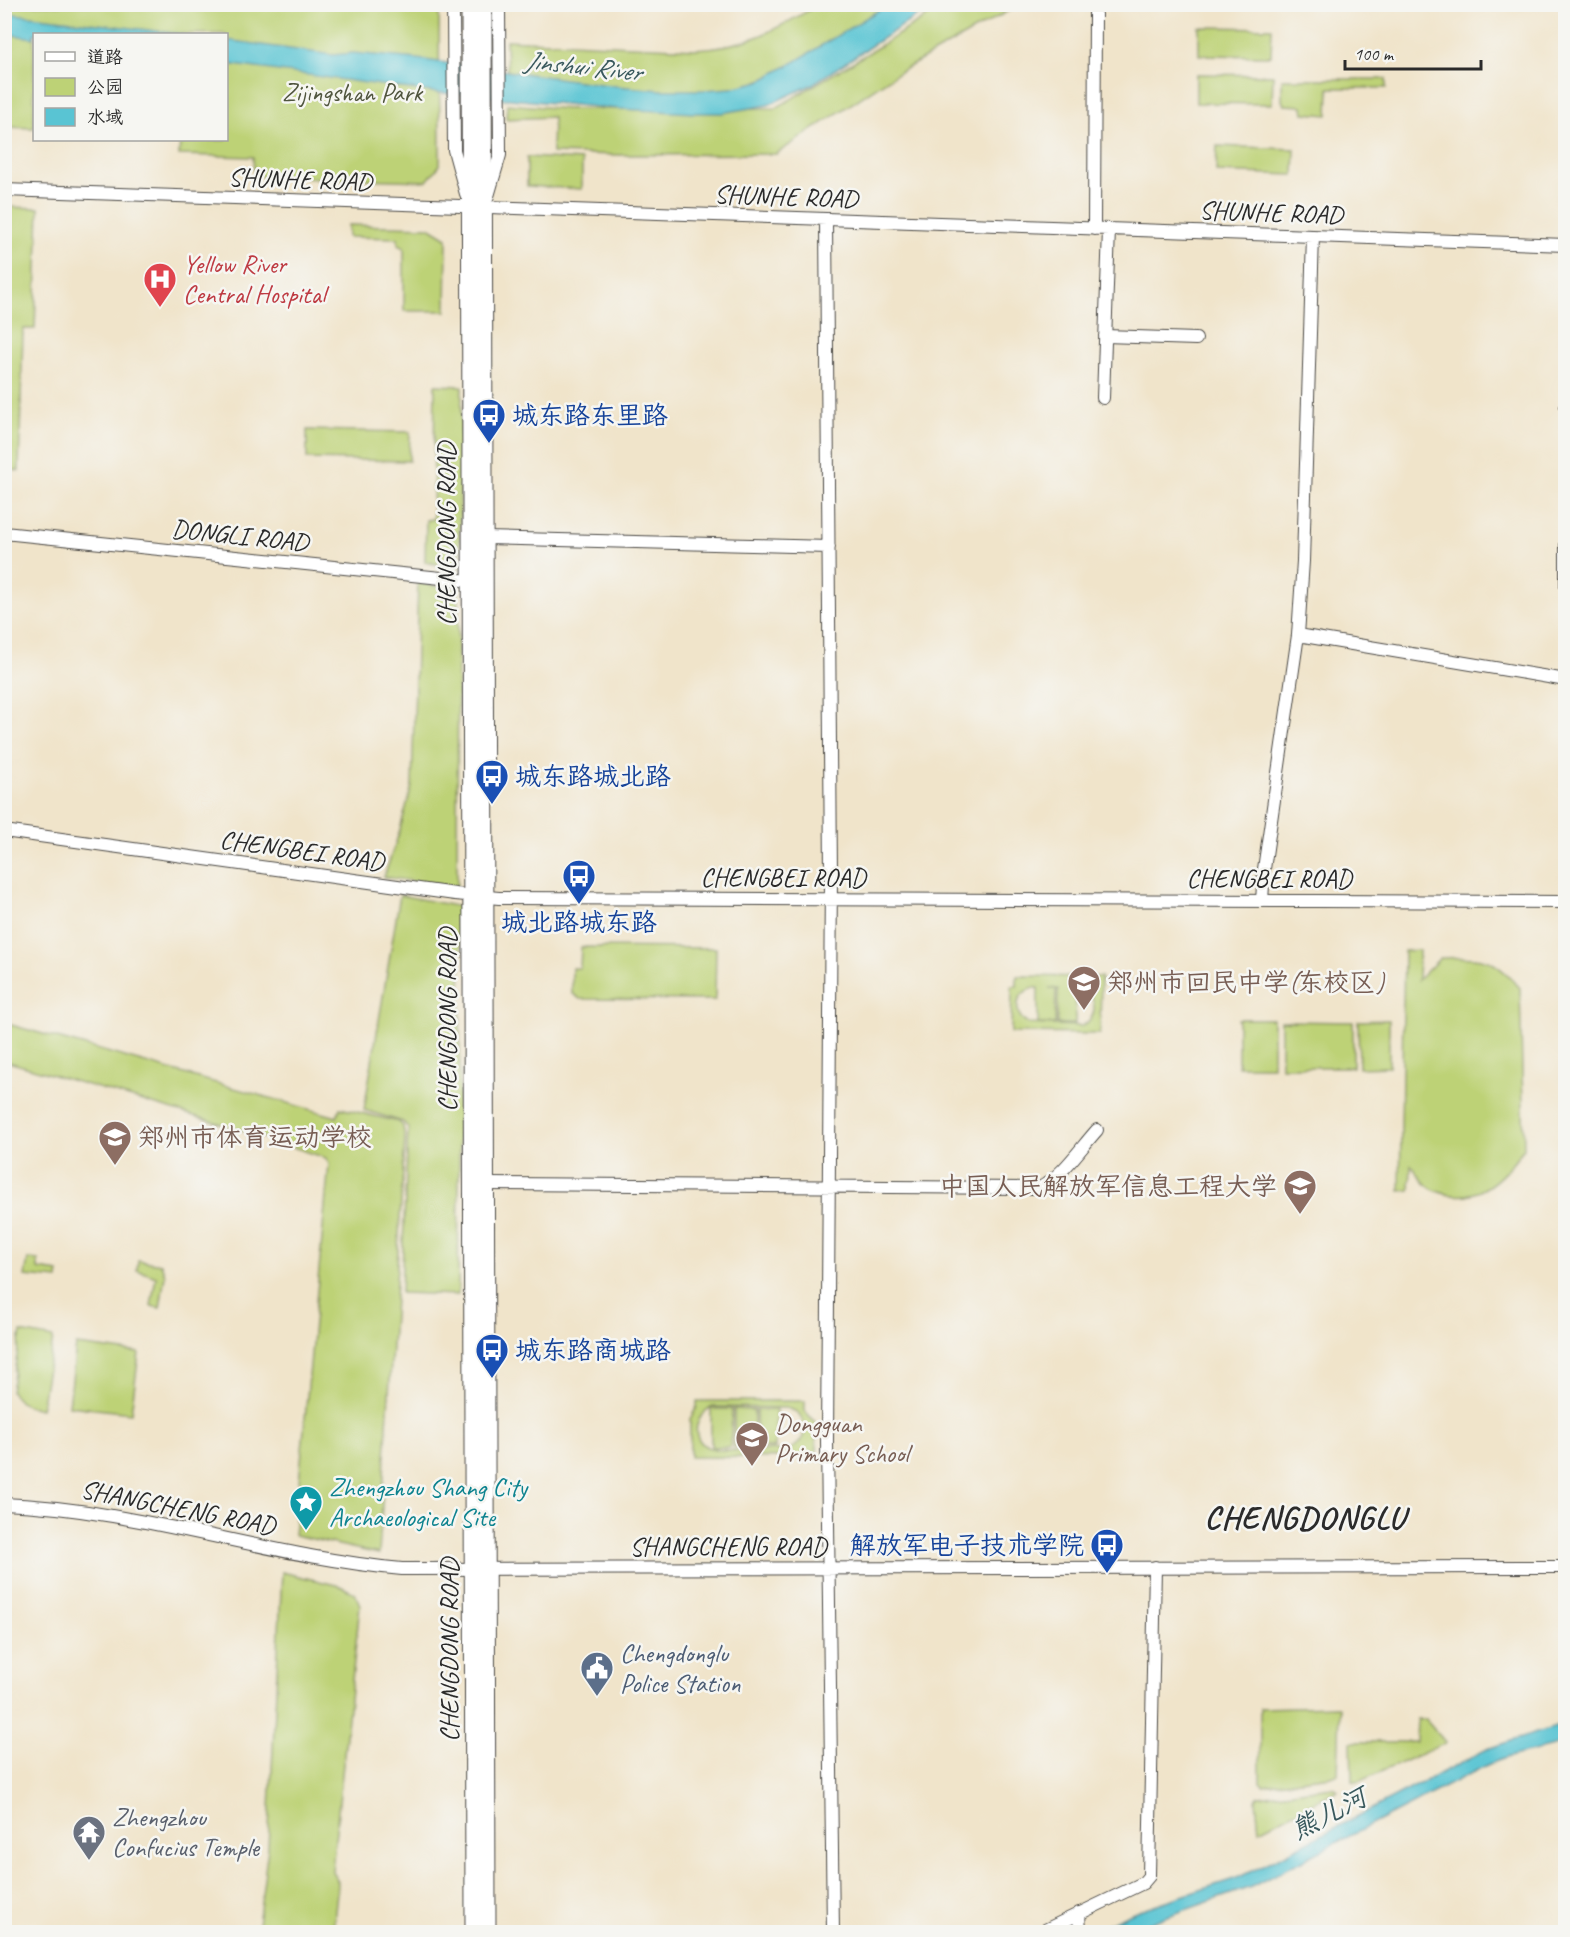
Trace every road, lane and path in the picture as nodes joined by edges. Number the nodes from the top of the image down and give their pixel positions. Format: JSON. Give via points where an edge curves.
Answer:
{"nodes":[{"id":1,"x":453,"y":4,"type":"edge"},
{"id":2,"x":470,"y":4,"type":"edge"},
{"id":3,"x":484,"y":4,"type":"edge"},
{"id":4,"x":500,"y":4,"type":"edge"},
{"id":5,"x":1095,"y":9,"type":"dead end"},
{"id":6,"x":485,"y":60,"type":"junction"},
{"id":7,"x":485,"y":108,"type":"junction"},
{"id":8,"x":4,"y":190,"type":"edge"},
{"id":9,"x":480,"y":207,"type":"junction"},
{"id":10,"x":826,"y":220,"type":"junction"},
{"id":11,"x":1094,"y":229,"type":"junction"},
{"id":12,"x":1109,"y":230,"type":"junction"},
{"id":13,"x":1313,"y":236,"type":"junction"},
{"id":14,"x":1566,"y":244,"type":"edge"},
{"id":15,"x":1105,"y":336,"type":"junction"},
{"id":16,"x":1566,"y":337,"type":"edge"},
{"id":17,"x":1197,"y":339,"type":"dead end"},
{"id":18,"x":1103,"y":398,"type":"dead end"},
{"id":19,"x":4,"y":533,"type":"edge"},
{"id":20,"x":485,"y":538,"type":"junction"},
{"id":21,"x":829,"y":547,"type":"junction"},
{"id":22,"x":470,"y":581,"type":"junction"},
{"id":23,"x":1565,"y":588,"type":"edge"},
{"id":24,"x":1566,"y":614,"type":"edge"},
{"id":25,"x":1298,"y":635,"type":"junction"},
{"id":26,"x":1566,"y":680,"type":"edge"},
{"id":27,"x":4,"y":831,"type":"edge"},
{"id":28,"x":478,"y":896,"type":"junction"},
{"id":29,"x":831,"y":899,"type":"junction"},
{"id":30,"x":1262,"y":901,"type":"junction"},
{"id":31,"x":1566,"y":902,"type":"edge"},
{"id":32,"x":1097,"y":1130,"type":"dead end"},
{"id":33,"x":487,"y":1184,"type":"junction"},
{"id":34,"x":829,"y":1186,"type":"junction"},
{"id":35,"x":4,"y":1504,"type":"edge"},
{"id":36,"x":1155,"y":1567,"type":"junction"},
{"id":37,"x":1566,"y":1567,"type":"edge"},
{"id":38,"x":829,"y":1568,"type":"junction"},
{"id":39,"x":480,"y":1569,"type":"junction"},
{"id":40,"x":1079,"y":1913,"type":"junction"},
{"id":41,"x":473,"y":1932,"type":"edge"},
{"id":42,"x":488,"y":1932,"type":"edge"},
{"id":43,"x":832,"y":1932,"type":"edge"},
{"id":44,"x":1041,"y":1932,"type":"edge"},
{"id":45,"x":1080,"y":1932,"type":"edge"}],
"edges":[{"from":1,"to":9,"type":"street","via":[[454,150]]},
{"from":2,"to":6,"type":"main road"},
{"from":3,"to":6,"type":"main road"},
{"from":4,"to":6,"type":"street"},
{"from":5,"to":11,"type":"street"},
{"from":6,"to":7,"type":"main road","name":"CHENGDONG ROAD"},
{"from":6,"to":7,"type":"street"},
{"from":7,"to":9,"type":"main road","name":"CHENGDONG ROAD"},
{"from":7,"to":9,"type":"street","via":[[500,155]]},
{"from":8,"to":9,"type":"street","name":"SHUNHE ROAD"},
{"from":9,"to":10,"type":"street","name":"SHUNHE ROAD"},
{"from":9,"to":20,"type":"main road","name":"CHENGDONG ROAD"},
{"from":9,"to":22,"type":"main road","name":"CHENGDONG ROAD"},
{"from":10,"to":11,"type":"street","name":"SHUNHE ROAD"},
{"from":10,"to":21,"type":"street"},
{"from":11,"to":12,"type":"street","name":"SHUNHE ROAD"},
{"from":12,"to":13,"type":"street","name":"SHUNHE ROAD"},
{"from":12,"to":15,"type":"street"},
{"from":13,"to":14,"type":"street","name":"SHUNHE ROAD"},
{"from":13,"to":25,"type":"street"},
{"from":15,"to":17,"type":"street"},
{"from":15,"to":18,"type":"street"},
{"from":16,"to":23,"type":"street"},
{"from":19,"to":22,"type":"street","name":"DONGLI ROAD"},
{"from":20,"to":21,"type":"street"},
{"from":20,"to":28,"type":"main road","name":"CHENGDONG ROAD"},
{"from":21,"to":29,"type":"street"},
{"from":22,"to":28,"type":"main road","name":"CHENGDONG ROAD"},
{"from":23,"to":24,"type":"street"},
{"from":25,"to":26,"type":"street"},
{"from":25,"to":30,"type":"street"},
{"from":27,"to":28,"type":"street","name":"CHENGBEI ROAD"},
{"from":28,"to":29,"type":"street","name":"CHENGBEI ROAD"},
{"from":28,"to":33,"type":"main road","name":"CHENGDONG ROAD"},
{"from":28,"to":39,"type":"main road","name":"CHENGDONG ROAD"},
{"from":29,"to":30,"type":"street","name":"CHENGBEI ROAD"},
{"from":29,"to":34,"type":"street"},
{"from":30,"to":31,"type":"street","name":"CHENGBEI ROAD"},
{"from":32,"to":34,"type":"street","via":[[1060,1173],[1040,1188]]},
{"from":33,"to":34,"type":"street"},
{"from":33,"to":39,"type":"main road","name":"CHENGDONG ROAD"},
{"from":34,"to":38,"type":"street"},
{"from":35,"to":39,"type":"street","name":"SHANGCHENG ROAD","via":[[60,1507],[360,1565]]},
{"from":36,"to":37,"type":"street","name":"SHANGCHENG ROAD"},
{"from":36,"to":38,"type":"street","name":"SHANGCHENG ROAD"},
{"from":36,"to":40,"type":"street","via":[[1149,1876],[1143,1883]]},
{"from":38,"to":39,"type":"street","name":"SHANGCHENG ROAD"},
{"from":38,"to":43,"type":"street"},
{"from":39,"to":41,"type":"main road","name":"CHENGDONG ROAD"},
{"from":39,"to":42,"type":"main road","name":"CHENGDONG ROAD"},
{"from":40,"to":44,"type":"street"},
{"from":40,"to":45,"type":"street"}]}
